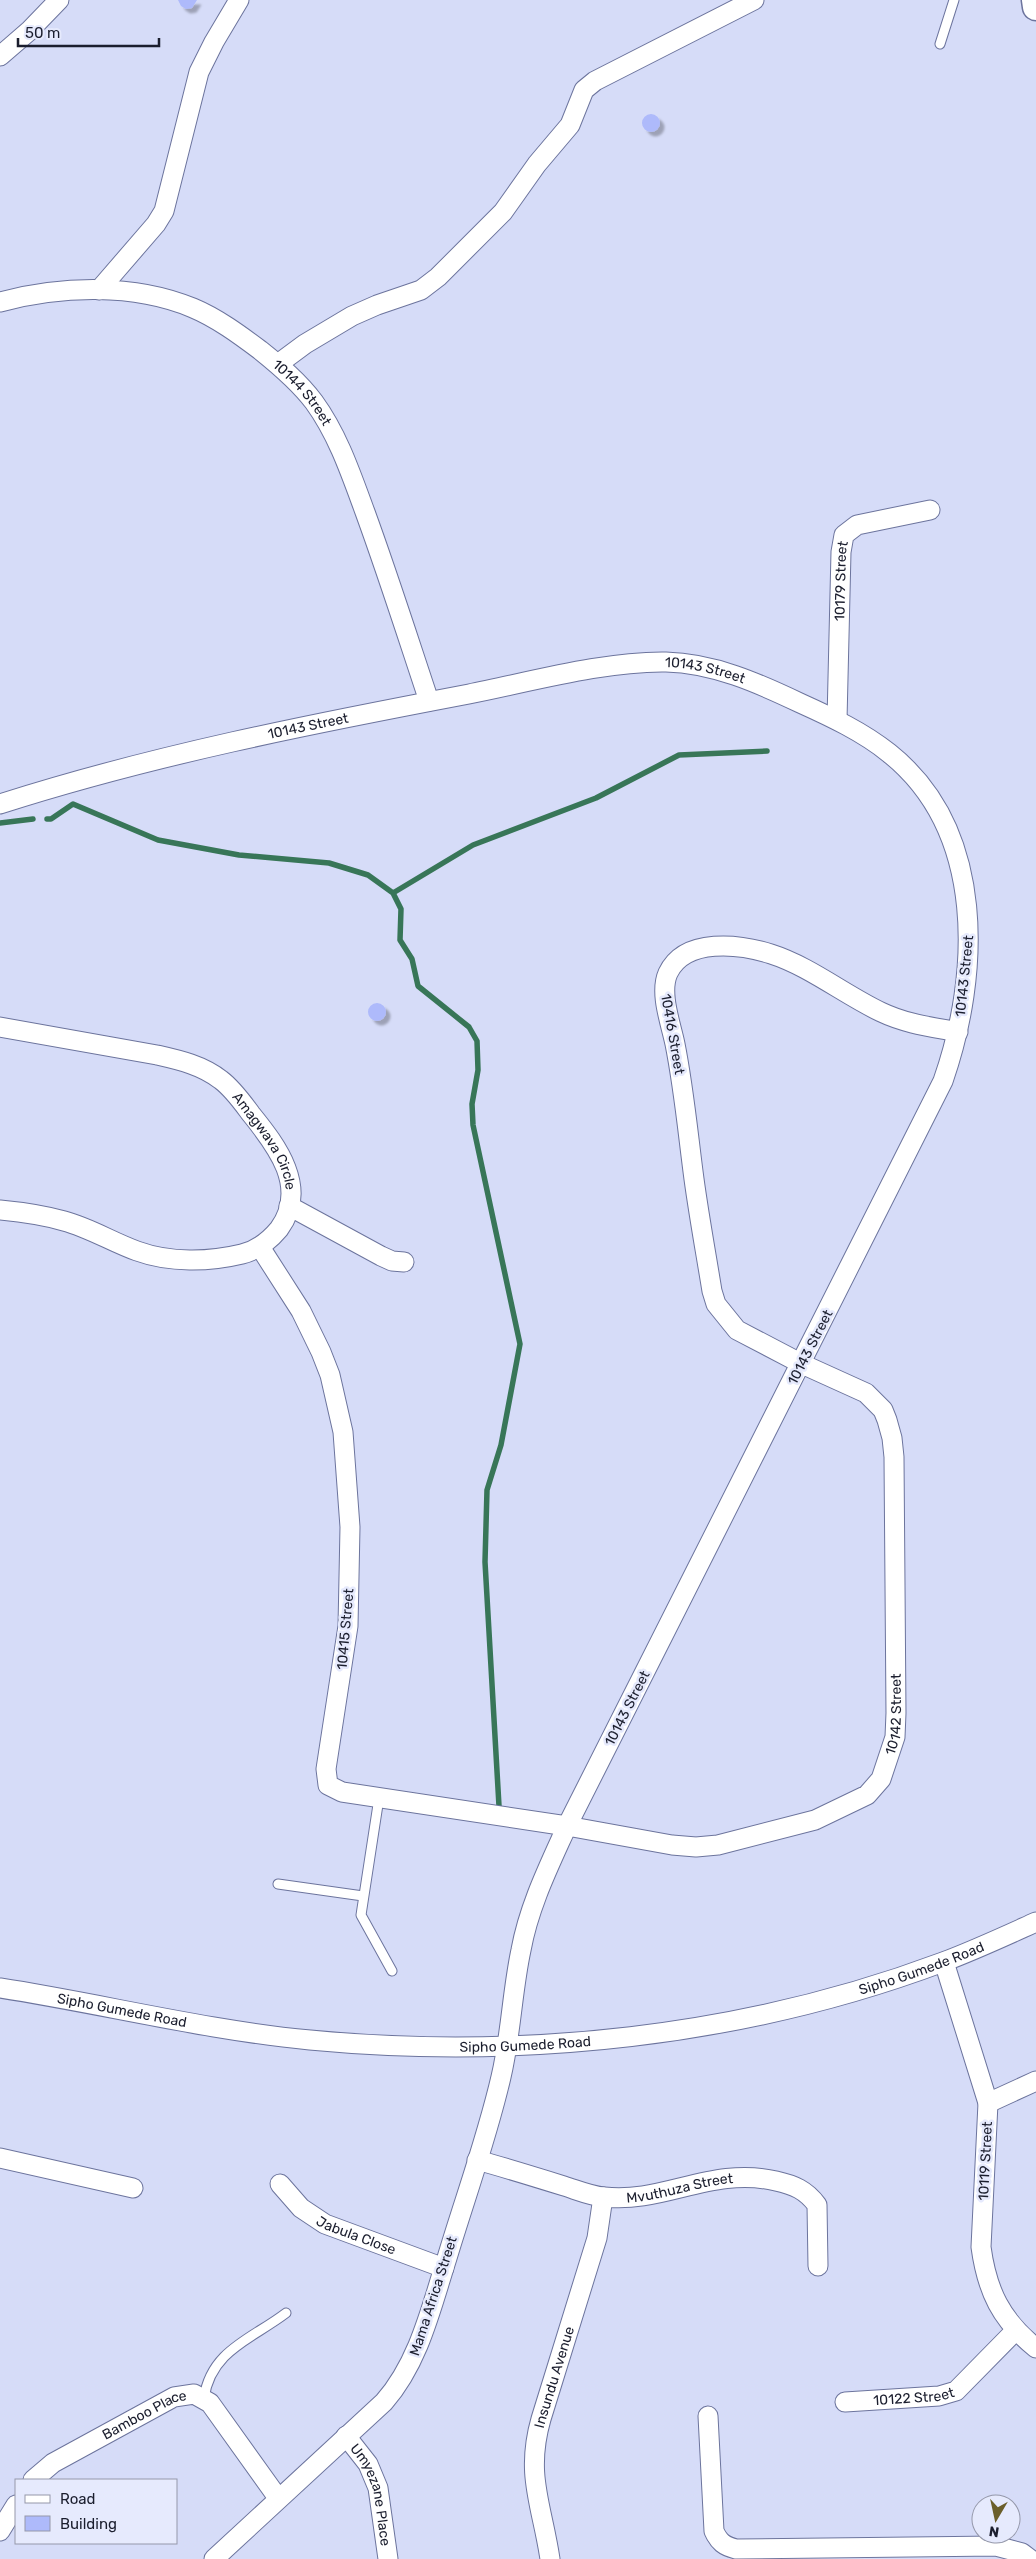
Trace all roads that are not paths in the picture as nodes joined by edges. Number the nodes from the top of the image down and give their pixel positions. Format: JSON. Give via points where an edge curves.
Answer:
{"nodes":[{"id":1,"x":59,"y":0,"type":"edge"},
{"id":2,"x":239,"y":0,"type":"edge"},
{"id":3,"x":754,"y":0,"type":"edge"},
{"id":4,"x":954,"y":0,"type":"edge"},
{"id":5,"x":1035,"y":0,"type":"edge"},
{"id":6,"x":1036,"y":7,"type":"edge"},
{"id":7,"x":940,"y":44,"type":"dead end"},
{"id":8,"x":0,"y":56,"type":"edge"},
{"id":9,"x":99,"y":290,"type":"junction"},
{"id":10,"x":0,"y":302,"type":"edge"},
{"id":11,"x":278,"y":364,"type":"junction"},
{"id":12,"x":930,"y":510,"type":"dead end"},
{"id":13,"x":429,"y":702,"type":"junction"},
{"id":14,"x":837,"y":720,"type":"junction"},
{"id":15,"x":0,"y":804,"type":"edge"},
{"id":16,"x":0,"y":1027,"type":"edge"},
{"id":17,"x":958,"y":1032,"type":"junction"},
{"id":18,"x":289,"y":1206,"type":"junction"},
{"id":19,"x":0,"y":1210,"type":"edge"},
{"id":20,"x":260,"y":1247,"type":"junction"},
{"id":21,"x":404,"y":1262,"type":"dead end"},
{"id":22,"x":802,"y":1364,"type":"junction"},
{"id":23,"x":379,"y":1798,"type":"junction"},
{"id":24,"x":567,"y":1826,"type":"junction"},
{"id":25,"x":278,"y":1884,"type":"dead end"},
{"id":26,"x":363,"y":1896,"type":"junction"},
{"id":27,"x":1036,"y":1922,"type":"edge"},
{"id":28,"x":944,"y":1962,"type":"junction"},
{"id":29,"x":392,"y":1971,"type":"dead end"},
{"id":30,"x":0,"y":1988,"type":"edge"},
{"id":31,"x":508,"y":2047,"type":"junction"},
{"id":32,"x":1036,"y":2081,"type":"edge"},
{"id":33,"x":988,"y":2103,"type":"junction"},
{"id":34,"x":0,"y":2158,"type":"edge"},
{"id":35,"x":477,"y":2160,"type":"junction"},
{"id":36,"x":280,"y":2184,"type":"dead end"},
{"id":37,"x":133,"y":2188,"type":"dead end"},
{"id":38,"x":603,"y":2197,"type":"junction"},
{"id":39,"x":818,"y":2266,"type":"dead end"},
{"id":40,"x":444,"y":2268,"type":"junction"},
{"id":41,"x":286,"y":2313,"type":"dead end"},
{"id":42,"x":1015,"y":2331,"type":"junction"},
{"id":43,"x":1036,"y":2348,"type":"edge"},
{"id":44,"x":204,"y":2398,"type":"junction"},
{"id":45,"x":845,"y":2402,"type":"dead end"},
{"id":46,"x":708,"y":2416,"type":"dead end"},
{"id":47,"x":346,"y":2436,"type":"junction"},
{"id":48,"x":34,"y":2479,"type":"edge"},
{"id":49,"x":278,"y":2498,"type":"junction"},
{"id":50,"x":15,"y":2507,"type":"edge"},
{"id":51,"x":0,"y":2531,"type":"edge"},
{"id":52,"x":214,"y":2559,"type":"edge"},
{"id":53,"x":388,"y":2559,"type":"edge"},
{"id":54,"x":550,"y":2559,"type":"edge"},
{"id":55,"x":1030,"y":2559,"type":"edge"}],
"edges":[{"from":1,"to":8,"type":"street"},
{"from":2,"to":9,"type":"street","via":[[200,72],[164,211]]},
{"from":3,"to":11,"type":"street","via":[[595,81],[584,90],[570,125],[503,212],[438,277],[421,290],[352,316]]},
{"from":4,"to":7,"type":"lane"},
{"from":5,"to":6,"type":"main road"},
{"from":9,"to":10,"type":"street","name":"10144 Street","via":[[52,291]]},
{"from":9,"to":11,"type":"street","name":"10144 Street","via":[[143,294],[194,308]]},
{"from":11,"to":13,"type":"street","name":"10144 Street","via":[[315,403],[339,445],[386,569]]},
{"from":12,"to":14,"type":"street","name":"10179 Street","via":[[857,525],[844,535]]},
{"from":13,"to":14,"type":"street","name":"10143 Street","via":[[616,666],[669,662],[729,673]]},
{"from":13,"to":15,"type":"street","name":"10143 Street","via":[[144,761]]},
{"from":14,"to":17,"type":"street","name":"10143 Street","via":[[891,754],[910,774],[930,799],[954,846],[963,877],[969,932],[966,990]]},
{"from":16,"to":18,"type":"street","name":"Amagwava Circle","via":[[183,1061],[220,1079],[272,1139],[290,1176]]},
{"from":17,"to":22,"type":"street","name":"10143 Street","via":[[930,1112]]},
{"from":17,"to":22,"type":"street","name":"10416 Street","via":[[899,1019],[773,954],[747,948],[703,948],[675,963],[667,974],[667,1005],[716,1304],[737,1330]]},
{"from":18,"to":20,"type":"street","name":"Amagwava Circle","via":[[282,1223]]},
{"from":18,"to":21,"type":"street","via":[[381,1256]]},
{"from":19,"to":20,"type":"street","via":[[63,1220],[136,1250],[170,1260],[224,1257]]},
{"from":20,"to":23,"type":"street","name":"10415 Street","via":[[301,1311],[321,1352],[330,1375],[343,1432],[350,1528],[348,1626],[326,1778],[332,1789]]},
{"from":22,"to":24,"type":"street","name":"10143 Street"},
{"from":22,"to":24,"type":"street","name":"10142 Street","via":[[866,1393],[876,1401],[883,1410],[892,1438],[896,1713],[895,1737],[882,1779],[867,1795],[815,1820],[718,1845],[672,1845]]},
{"from":23,"to":24,"type":"street","name":"10415 Street"},
{"from":23,"to":26,"type":"lane"},
{"from":24,"to":31,"type":"street","name":"10143 Street","via":[[540,1886],[523,1940]]},
{"from":25,"to":26,"type":"lane"},
{"from":26,"to":29,"type":"lane","via":[[361,1918]]},
{"from":27,"to":28,"type":"street","name":"Sipho Gumede Road"},
{"from":28,"to":31,"type":"street","name":"Sipho Gumede Road","via":[[869,1987],[776,2011],[678,2030]]},
{"from":28,"to":33,"type":"street","name":"10119 Street"},
{"from":30,"to":31,"type":"street","name":"Sipho Gumede Road","via":[[308,2040]]},
{"from":31,"to":35,"type":"street","name":"Mama Africa Street"},
{"from":32,"to":33,"type":"street"},
{"from":33,"to":42,"type":"street","name":"10119 Street","via":[[981,2247],[989,2287]]},
{"from":34,"to":37,"type":"street"},
{"from":35,"to":38,"type":"street","name":"Mvuthuza Street"},
{"from":35,"to":40,"type":"street","name":"Mama Africa Street"},
{"from":36,"to":40,"type":"street","name":"Jabula Close","via":[[301,2208],[325,2224]]},
{"from":38,"to":39,"type":"street","name":"Mvuthuza Street","via":[[638,2196],[738,2176],[792,2184],[811,2196],[817,2205]]},
{"from":38,"to":54,"type":"street","name":"Insundu Avenue","via":[[597,2238],[534,2450],[536,2498]]},
{"from":40,"to":47,"type":"street","name":"Mama Africa Street","via":[[421,2339],[402,2379],[384,2402]]},
{"from":41,"to":44,"type":"lane","via":[[233,2347],[212,2370]]},
{"from":42,"to":43,"type":"street","name":"10119 Street"},
{"from":42,"to":45,"type":"street","name":"10122 Street","via":[[956,2391],[939,2396]]},
{"from":44,"to":48,"type":"street","name":"Bamboo Place","via":[[194,2394],[174,2397],[53,2464]]},
{"from":44,"to":49,"type":"street","name":"Bamboo Place","via":[[218,2412]]},
{"from":46,"to":55,"type":"street","via":[[714,2531],[725,2546],[736,2550],[996,2546],[1022,2553]]},
{"from":47,"to":49,"type":"street","name":"Mama Africa Street"},
{"from":47,"to":53,"type":"street","name":"Umyezane Place","via":[[368,2464],[378,2488]]},
{"from":49,"to":52,"type":"street","name":"Mama Africa Street"},
{"from":50,"to":51,"type":"street"}]}
